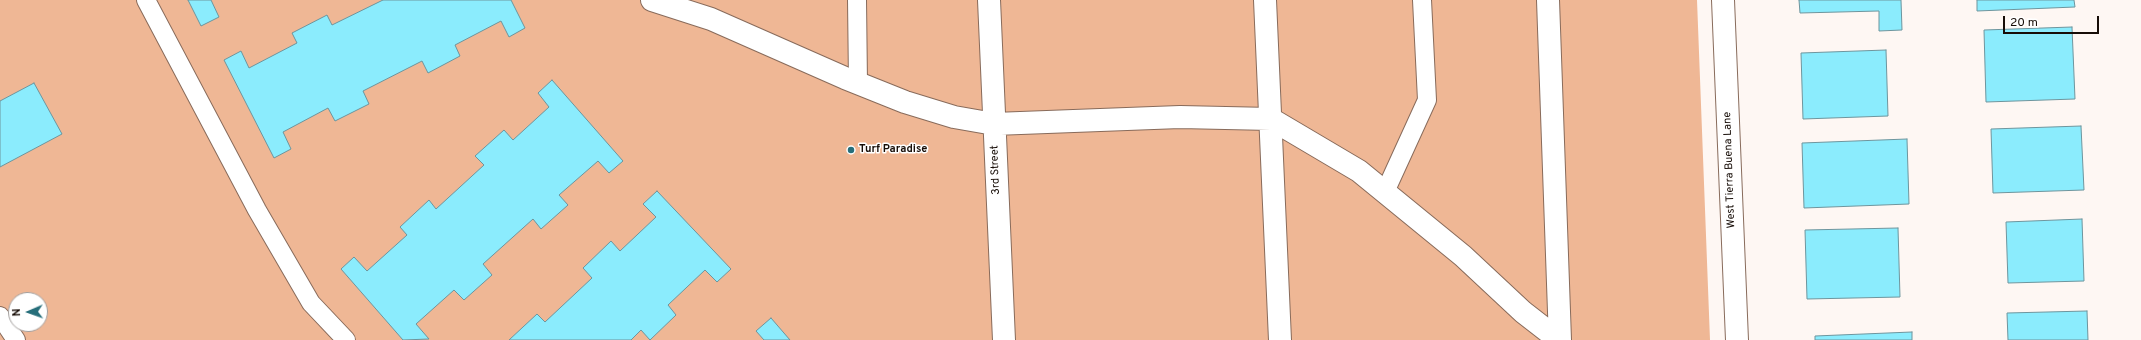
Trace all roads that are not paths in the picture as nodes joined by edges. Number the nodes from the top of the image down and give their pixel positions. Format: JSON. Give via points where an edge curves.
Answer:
{"nodes":[{"id":1,"x":146,"y":0,"type":"edge"},
{"id":2,"x":652,"y":0,"type":"edge"},
{"id":3,"x":857,"y":0,"type":"edge"},
{"id":4,"x":989,"y":0,"type":"edge"},
{"id":5,"x":1265,"y":0,"type":"edge"},
{"id":6,"x":1422,"y":0,"type":"edge"},
{"id":7,"x":1548,"y":0,"type":"edge"},
{"id":8,"x":1723,"y":0,"type":"edge"},
{"id":9,"x":711,"y":10,"type":"edge"},
{"id":10,"x":858,"y":83,"type":"junction"},
{"id":11,"x":1271,"y":119,"type":"junction"},
{"id":12,"x":994,"y":124,"type":"junction"},
{"id":13,"x":1385,"y":192,"type":"junction"},
{"id":14,"x":0,"y":316,"type":"edge"},
{"id":15,"x":16,"y":340,"type":"edge"},
{"id":16,"x":346,"y":340,"type":"edge"},
{"id":17,"x":1004,"y":340,"type":"edge"},
{"id":18,"x":1280,"y":340,"type":"edge"},
{"id":19,"x":1559,"y":340,"type":"edge"},
{"id":20,"x":1737,"y":340,"type":"edge"}],
"edges":[{"from":1,"to":16,"type":"lane","via":[[257,210],[311,303]]},
{"from":2,"to":9,"type":"street"},
{"from":3,"to":10,"type":"lane"},
{"from":4,"to":12,"type":"street","name":"3rd Street"},
{"from":5,"to":11,"type":"street"},
{"from":6,"to":13,"type":"lane","via":[[1427,100]]},
{"from":7,"to":19,"type":"street"},
{"from":8,"to":20,"type":"street","name":"West Tierra Buena Lane"},
{"from":9,"to":10,"type":"street"},
{"from":10,"to":12,"type":"street","via":[[905,102],[954,117]]},
{"from":11,"to":12,"type":"street","via":[[1180,117]]},
{"from":11,"to":13,"type":"street","via":[[1359,171]]},
{"from":11,"to":18,"type":"street"},
{"from":12,"to":17,"type":"street","name":"3rd Street"},
{"from":13,"to":19,"type":"street","via":[[1463,256],[1522,312]]},
{"from":14,"to":15,"type":"lane"}]}
